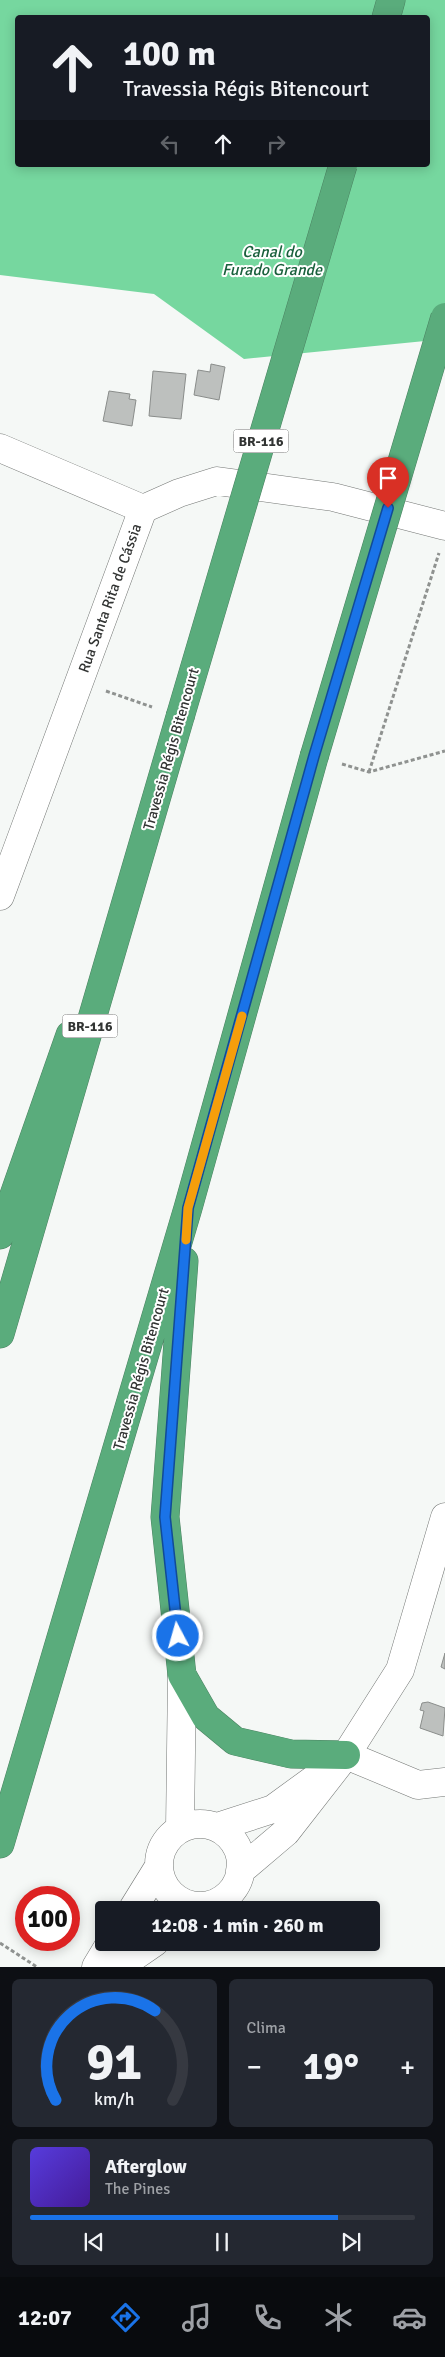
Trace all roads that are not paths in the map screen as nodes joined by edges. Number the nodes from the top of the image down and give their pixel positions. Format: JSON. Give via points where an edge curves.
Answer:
{"nodes":[{"id":1,"x":391,"y":0,"type":"edge"},
{"id":2,"x":387,"y":15,"type":"edge"},
{"id":3,"x":342,"y":167,"type":"edge"},
{"id":4,"x":445,"y":317,"type":"edge"},
{"id":5,"x":0,"y":448,"type":"edge"},
{"id":6,"x":144,"y":509,"type":"junction"},
{"id":7,"x":444,"y":536,"type":"edge"},
{"id":8,"x":0,"y":896,"type":"edge"},
{"id":9,"x":114,"y":946,"type":"junction"},
{"id":10,"x":188,"y":1208,"type":"junction"},
{"id":11,"x":0,"y":1235,"type":"edge"},
{"id":12,"x":0,"y":1334,"type":"edge"},
{"id":13,"x":445,"y":1517,"type":"edge"},
{"id":14,"x":182,"y":1675,"type":"junction"},
{"id":15,"x":346,"y":1755,"type":"junction"},
{"id":16,"x":445,"y":1782,"type":"edge"},
{"id":17,"x":217,"y":1827,"type":"junction"},
{"id":18,"x":180,"y":1829,"type":"junction"},
{"id":19,"x":0,"y":1844,"type":"edge"},
{"id":20,"x":158,"y":1868,"type":"junction"},
{"id":21,"x":240,"y":1871,"type":"junction"},
{"id":22,"x":138,"y":1901,"type":"edge"},
{"id":23,"x":180,"y":1901,"type":"edge"},
{"id":24,"x":219,"y":1901,"type":"edge"},
{"id":25,"x":106,"y":1951,"type":"edge"},
{"id":26,"x":142,"y":1951,"type":"edge"},
{"id":27,"x":96,"y":1967,"type":"edge"},
{"id":28,"x":119,"y":1967,"type":"edge"}],
"edges":[{"from":1,"to":2,"type":"highway"},
{"from":3,"to":9,"type":"highway","name":"Travessia Régis Bitencourt","number":"BR-116","bridge":true},
{"from":4,"to":10,"type":"highway","name":"Travessia Régis Bitencourt","bridge":true,"via":[[314,756]]},
{"from":5,"to":6,"type":"street"},
{"from":6,"to":7,"type":"street","name":"Rua Santa Rita de Cássia","via":[[179,492],[217,481],[333,496]]},
{"from":6,"to":8,"type":"street","name":"Rua Santa Rita de Cássia"},
{"from":9,"to":11,"type":"highway","via":[[69,1036]]},
{"from":9,"to":12,"type":"highway","name":"Travessia Régis Bitencourt","number":"BR-116"},
{"from":10,"to":14,"type":"highway","via":[[165,1517]]},
{"from":10,"to":19,"type":"highway","name":"Travessia Régis Bitencourt"},
{"from":13,"to":15,"type":"street","via":[[400,1670]]},
{"from":14,"to":15,"type":"highway","via":[[206,1718],[235,1741],[291,1754]]},
{"from":14,"to":18,"type":"street"},
{"from":15,"to":16,"type":"street","via":[[418,1785]]},
{"from":15,"to":17,"type":"street","via":[[273,1810]]},
{"from":15,"to":21,"type":"street","via":[[286,1832]]},
{"from":17,"to":18,"type":"street","via":[[192,1824]]},
{"from":17,"to":21,"type":"street","via":[[236,1846]]},
{"from":18,"to":20,"type":"street","via":[[163,1845]]},
{"from":20,"to":22,"type":"street"},
{"from":20,"to":23,"type":"street","via":[[169,1893]]},
{"from":21,"to":24,"type":"street","via":[[237,1884]]},
{"from":25,"to":27,"type":"street"},
{"from":26,"to":28,"type":"street"}]}
